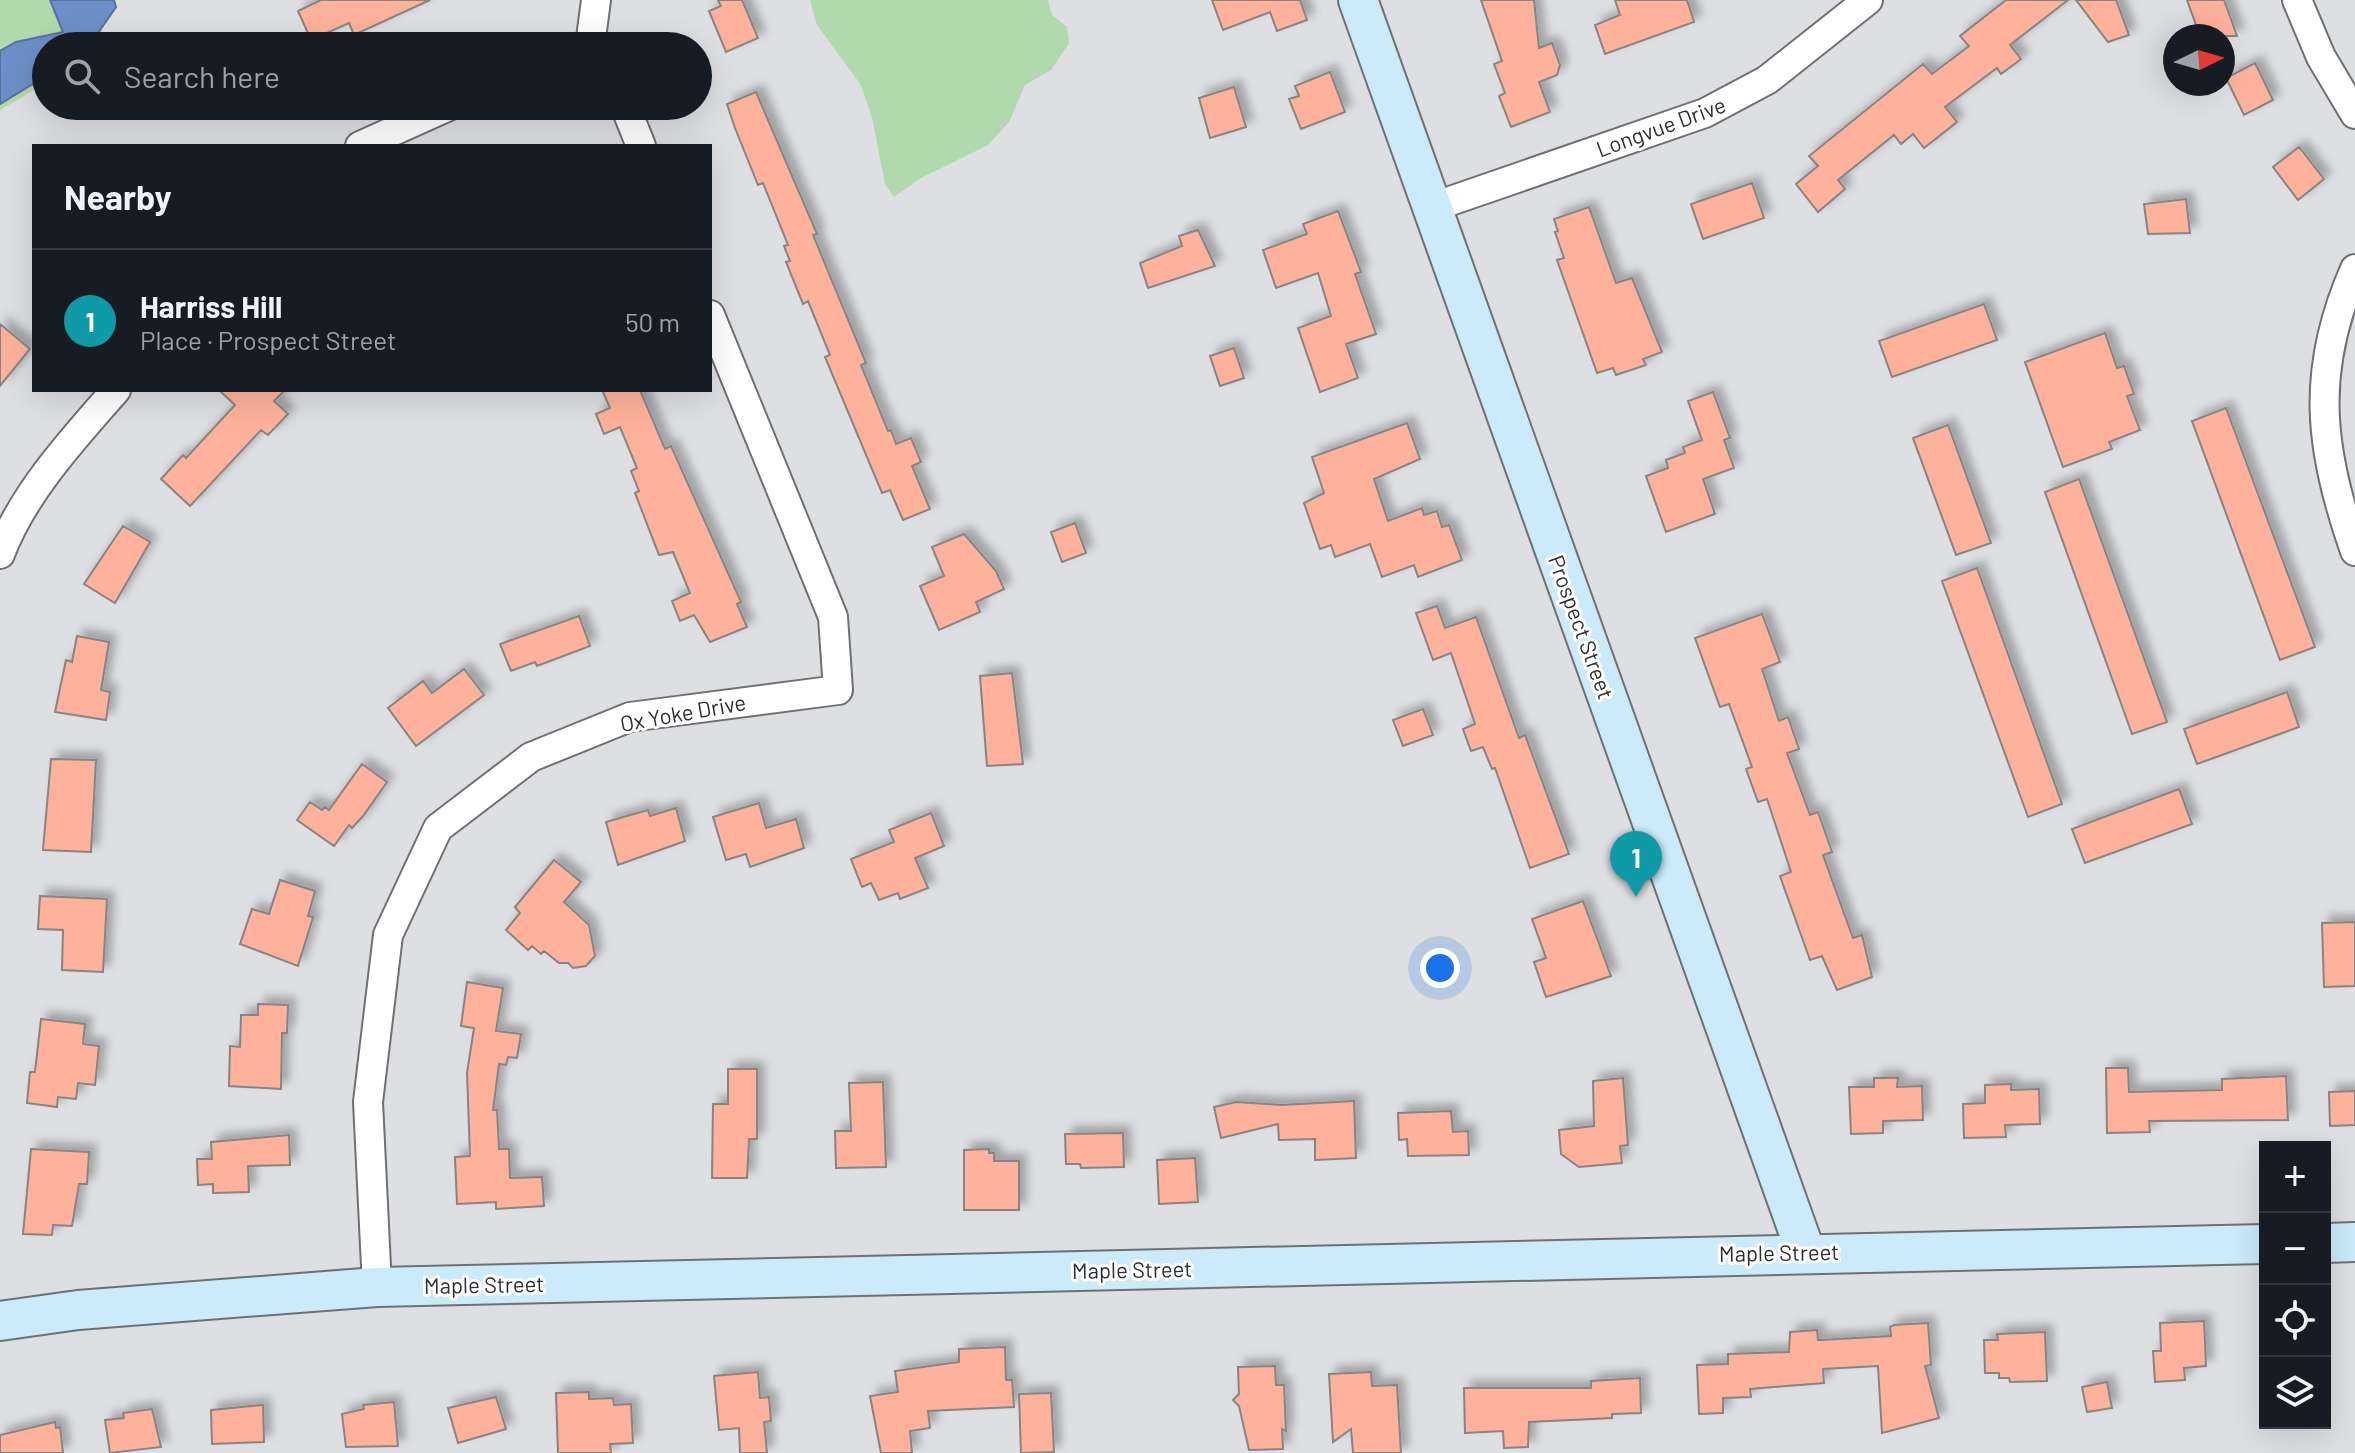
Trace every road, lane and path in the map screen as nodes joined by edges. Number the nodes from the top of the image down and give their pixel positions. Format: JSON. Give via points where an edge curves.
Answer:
{"nodes":[{"id":1,"x":596,"y":0,"type":"edge"},
{"id":2,"x":1358,"y":0,"type":"edge"},
{"id":3,"x":1868,"y":0,"type":"edge"},
{"id":4,"x":2297,"y":0,"type":"edge"},
{"id":5,"x":592,"y":32,"type":"edge"},
{"id":6,"x":2355,"y":114,"type":"edge"},
{"id":7,"x":418,"y":120,"type":"edge"},
{"id":8,"x":631,"y":120,"type":"edge"},
{"id":9,"x":364,"y":144,"type":"edge"},
{"id":10,"x":640,"y":144,"type":"edge"},
{"id":11,"x":1430,"y":208,"type":"junction"},
{"id":12,"x":2355,"y":269,"type":"edge"},
{"id":13,"x":712,"y":320,"type":"edge"},
{"id":14,"x":114,"y":392,"type":"edge"},
{"id":15,"x":2355,"y":551,"type":"edge"},
{"id":16,"x":0,"y":554,"type":"edge"},
{"id":17,"x":2355,"y":1242,"type":"edge"},
{"id":18,"x":2331,"y":1243,"type":"edge"},
{"id":19,"x":2259,"y":1244,"type":"edge"},
{"id":20,"x":1806,"y":1253,"type":"junction"},
{"id":21,"x":377,"y":1287,"type":"junction"},
{"id":22,"x":0,"y":1321,"type":"edge"}],
"edges":[{"from":1,"to":5,"type":"street"},
{"from":2,"to":11,"type":"main road","name":"Prospect Street"},
{"from":3,"to":11,"type":"street","name":"Longvue Drive","via":[[1741,97]]},
{"from":4,"to":6,"type":"street","via":[[2321,57]]},
{"from":7,"to":9,"type":"street"},
{"from":8,"to":10,"type":"street"},
{"from":11,"to":20,"type":"main road","name":"Prospect Street"},
{"from":12,"to":15,"type":"street","via":[[2331,333],[2322,398],[2329,468]]},
{"from":13,"to":21,"type":"street","name":"Ox Yoke Drive","via":[[833,617],[838,690],[630,717],[531,757],[438,828],[388,935],[368,1102]]},
{"from":14,"to":16,"type":"street","via":[[68,444],[9,531]]},
{"from":17,"to":18,"type":"main road"},
{"from":19,"to":20,"type":"main road","name":"Maple Street"},
{"from":20,"to":21,"type":"main road","name":"Maple Street"},
{"from":21,"to":22,"type":"main road","name":"Maple Street"}]}
